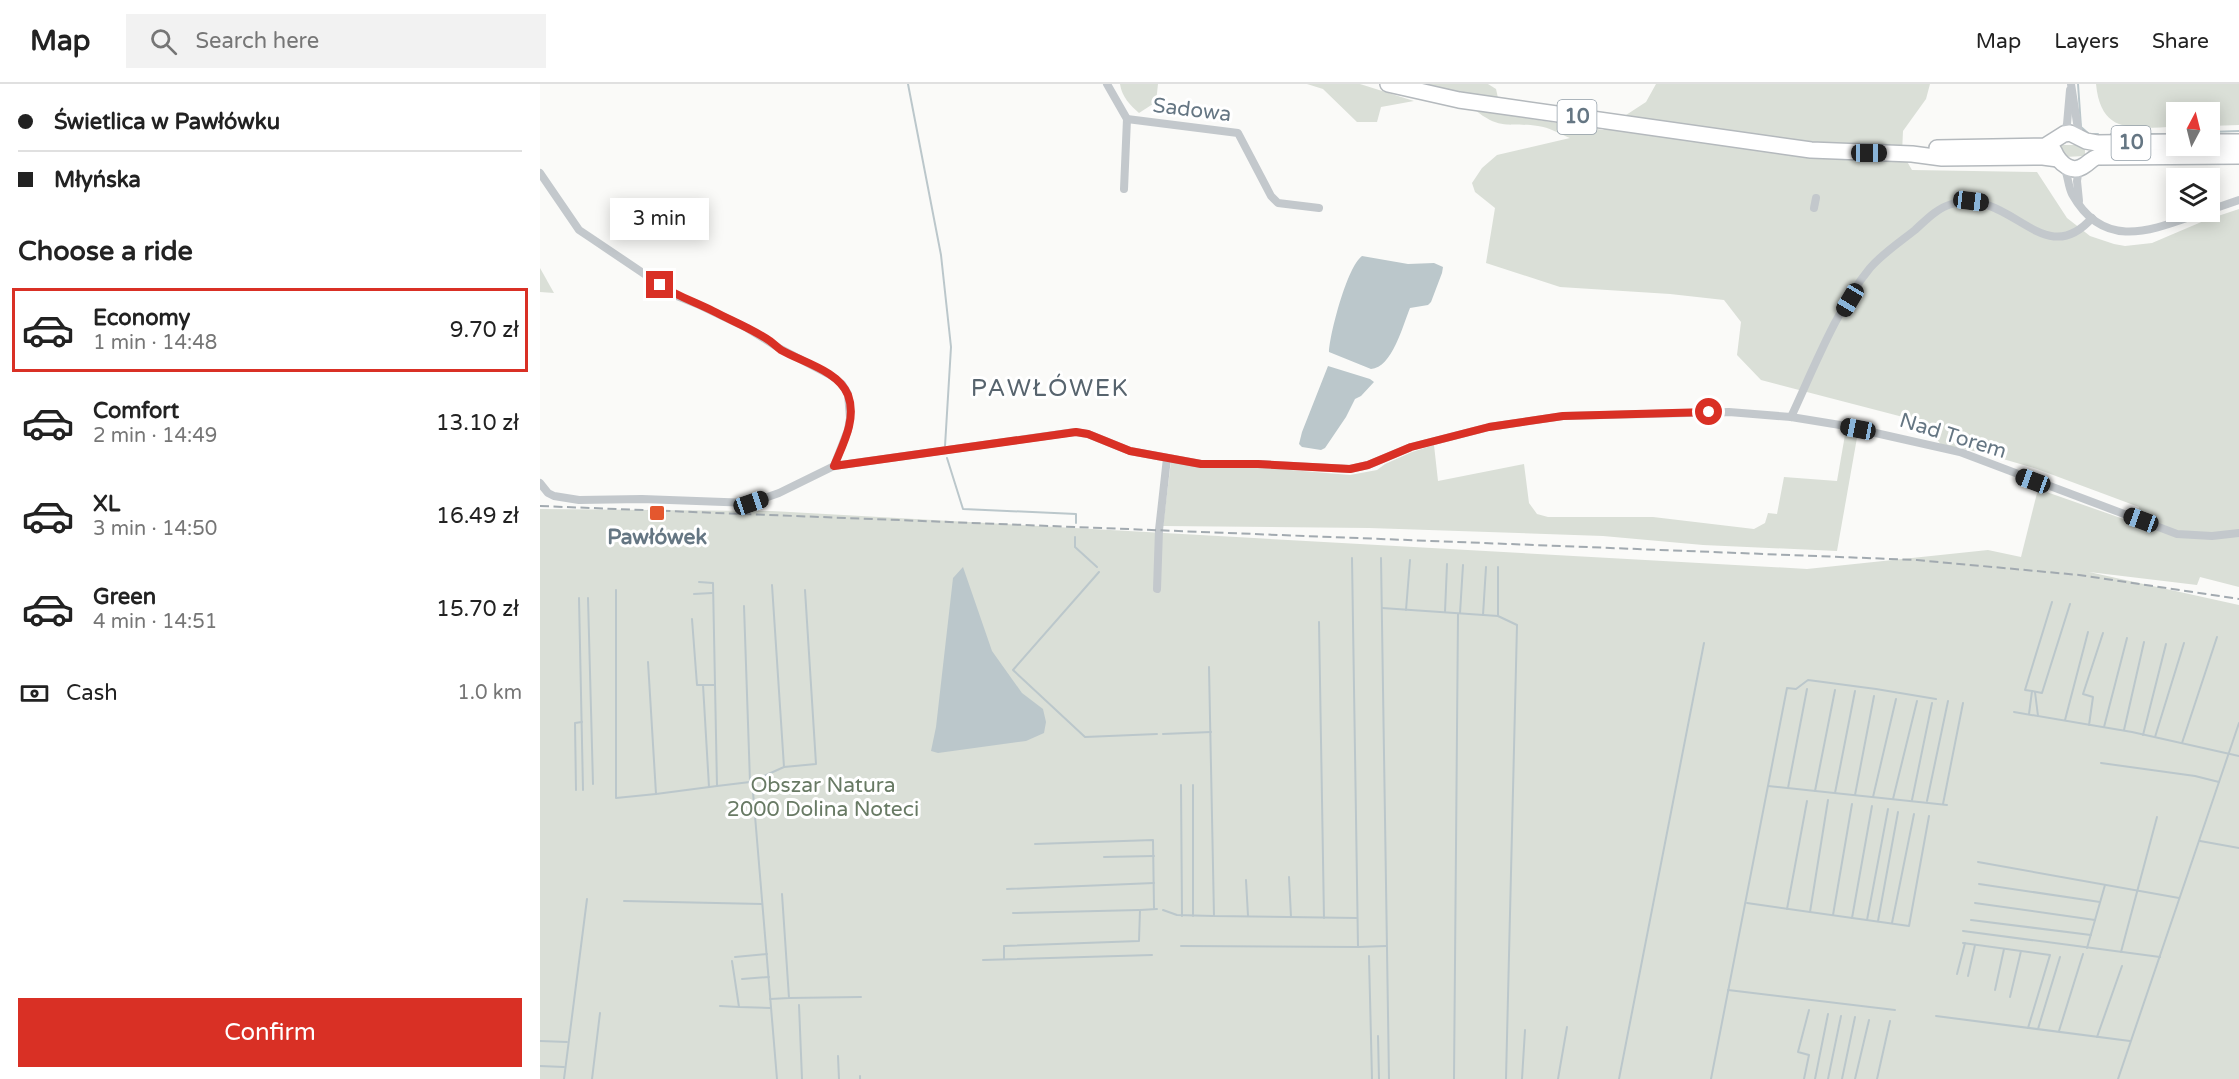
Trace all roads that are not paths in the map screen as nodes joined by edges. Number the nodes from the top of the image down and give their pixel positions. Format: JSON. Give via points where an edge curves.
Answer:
{"nodes":[{"id":1,"x":1107,"y":84,"type":"edge"},
{"id":2,"x":1388,"y":84,"type":"edge"},
{"id":3,"x":2071,"y":85,"type":"edge"},
{"id":4,"x":1127,"y":119,"type":"junction"},
{"id":5,"x":2070,"y":138,"type":"junction"},
{"id":6,"x":2166,"y":142,"type":"edge"},
{"id":7,"x":2220,"y":142,"type":"edge"},
{"id":8,"x":2239,"y":142,"type":"edge"},
{"id":9,"x":1912,"y":154,"type":"junction"},
{"id":10,"x":2239,"y":156,"type":"edge"},
{"id":11,"x":2061,"y":162,"type":"junction"},
{"id":12,"x":2084,"y":164,"type":"junction"},
{"id":13,"x":540,"y":173,"type":"edge"},
{"id":14,"x":1124,"y":189,"type":"dead end"},
{"id":15,"x":1816,"y":198,"type":"dead end"},
{"id":16,"x":2239,"y":200,"type":"edge"},
{"id":17,"x":2079,"y":203,"type":"junction"},
{"id":18,"x":2220,"y":207,"type":"edge"},
{"id":19,"x":1319,"y":208,"type":"dead end"},
{"id":20,"x":1814,"y":208,"type":"dead end"},
{"id":21,"x":2092,"y":218,"type":"junction"},
{"id":22,"x":2175,"y":222,"type":"edge"},
{"id":23,"x":1791,"y":417,"type":"junction"},
{"id":24,"x":1167,"y":458,"type":"junction"},
{"id":25,"x":834,"y":466,"type":"junction"},
{"id":26,"x":540,"y":483,"type":"edge"},
{"id":27,"x":2239,"y":533,"type":"edge"},
{"id":28,"x":1157,"y":589,"type":"dead end"}],
"edges":[{"from":1,"to":4,"type":"street"},
{"from":2,"to":9,"type":"highway","number":"10","via":[[1459,100],[1767,144]]},
{"from":3,"to":5,"type":"street"},
{"from":3,"to":5,"type":"street","via":[[2067,124]]},
{"from":4,"to":14,"type":"street"},
{"from":4,"to":19,"type":"street","name":"Sadowa","via":[[1238,133],[1278,203]]},
{"from":5,"to":6,"type":"highway","number":"10","via":[[2097,143]]},
{"from":5,"to":9,"type":"highway","number":"10","via":[[2045,146],[1935,148]]},
{"from":5,"to":11,"type":"highway"},
{"from":5,"to":12,"type":"highway","number":"10","via":[[2090,148]]},
{"from":7,"to":8,"type":"highway"},
{"from":9,"to":11,"type":"highway","number":"10","via":[[1942,158],[2043,157]]},
{"from":10,"to":12,"type":"highway","number":"10","via":[[2097,158]]},
{"from":11,"to":12,"type":"highway","number":"10","via":[[2072,168]]},
{"from":11,"to":17,"type":"street"},
{"from":12,"to":17,"type":"street","via":[[2077,181]]},
{"from":13,"to":25,"type":"street","via":[[579,230],[677,296],[747,328],[842,384],[848,394],[850,418]]},
{"from":15,"to":20,"type":"street"},
{"from":16,"to":18,"type":"street"},
{"from":17,"to":21,"type":"street"},
{"from":21,"to":22,"type":"street","via":[[2113,231],[2127,233]]},
{"from":21,"to":23,"type":"street","via":[[2073,234],[2055,237],[1983,203],[1960,202],[1939,210],[1870,268],[1843,311]]},
{"from":23,"to":24,"type":"street","name":"Nad Torem","via":[[1730,412],[1563,416],[1489,427],[1411,447],[1350,469],[1201,464]]},
{"from":23,"to":27,"type":"street","name":"Nad Torem","via":[[1960,452],[2177,534]]},
{"from":24,"to":25,"type":"street","name":"Nad Torem","via":[[1130,451],[1076,432]]},
{"from":24,"to":28,"type":"street"},
{"from":25,"to":26,"type":"street","name":"Nad Torem","via":[[751,503],[579,500],[554,496]]}]}
